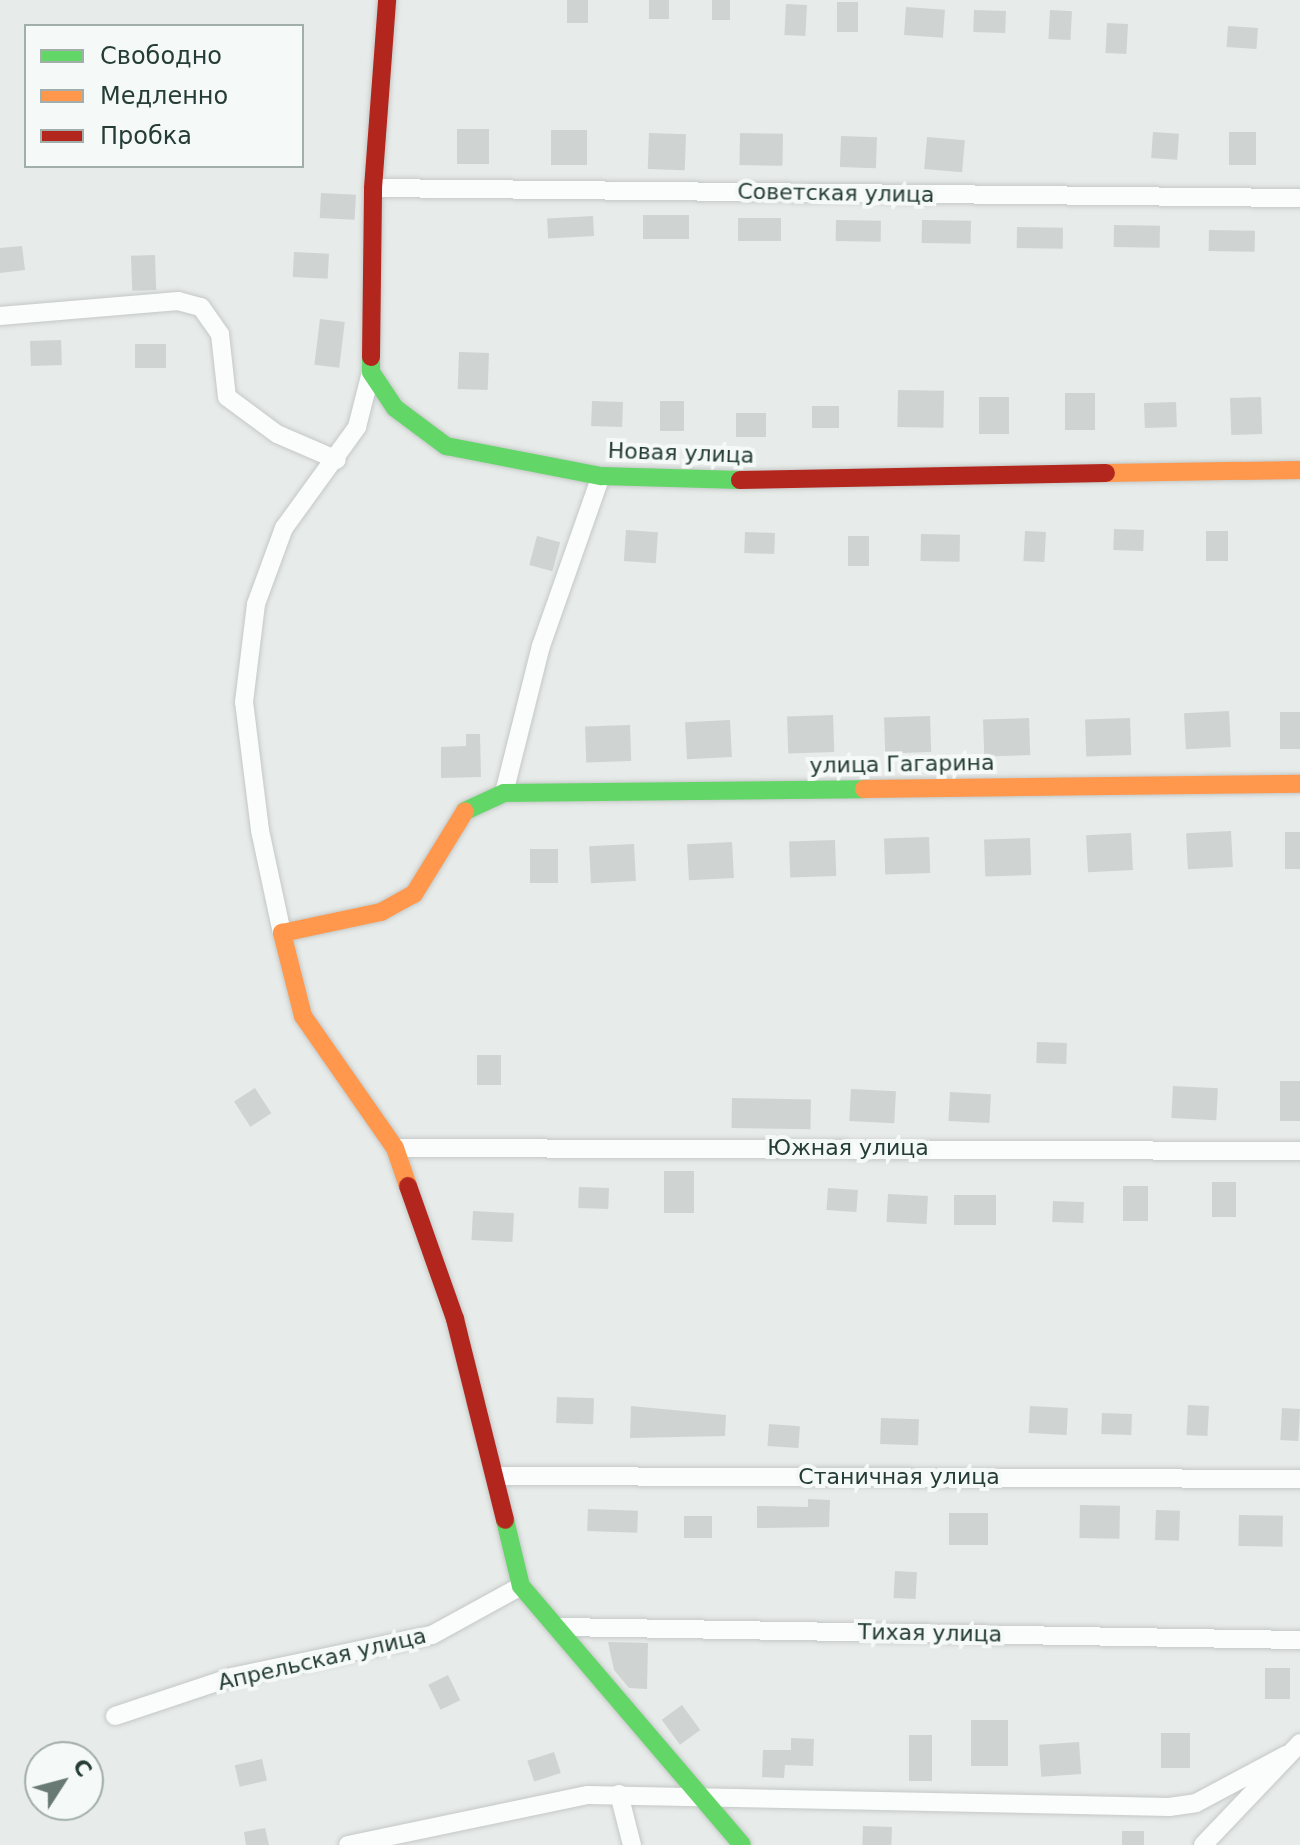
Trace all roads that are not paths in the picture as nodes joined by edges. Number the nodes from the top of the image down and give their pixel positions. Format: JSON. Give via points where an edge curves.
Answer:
{"nodes":[{"id":1,"x":387,"y":0,"type":"edge"},
{"id":2,"x":373,"y":188,"type":"junction"},
{"id":3,"x":1300,"y":198,"type":"edge"},
{"id":4,"x":0,"y":316,"type":"edge"},
{"id":5,"x":371,"y":372,"type":"junction"},
{"id":6,"x":337,"y":460,"type":"junction"},
{"id":7,"x":1300,"y":470,"type":"edge"},
{"id":8,"x":601,"y":476,"type":"junction"},
{"id":9,"x":1300,"y":784,"type":"edge"},
{"id":10,"x":504,"y":793,"type":"junction"},
{"id":11,"x":282,"y":933,"type":"junction"},
{"id":12,"x":395,"y":1148,"type":"junction"},
{"id":13,"x":1300,"y":1151,"type":"edge"},
{"id":14,"x":498,"y":1476,"type":"junction"},
{"id":15,"x":1300,"y":1479,"type":"edge"},
{"id":16,"x":521,"y":1586,"type":"junction"},
{"id":17,"x":561,"y":1627,"type":"junction"},
{"id":18,"x":1300,"y":1640,"type":"edge"},
{"id":19,"x":115,"y":1716,"type":"dead end"},
{"id":20,"x":1293,"y":1749,"type":"edge"},
{"id":21,"x":695,"y":1793,"type":"junction"},
{"id":22,"x":619,"y":1794,"type":"junction"},
{"id":23,"x":348,"y":1845,"type":"edge"},
{"id":24,"x":632,"y":1845,"type":"edge"},
{"id":25,"x":742,"y":1845,"type":"edge"},
{"id":26,"x":1203,"y":1845,"type":"edge"}],
"edges":[{"from":1,"to":2,"type":"street"},
{"from":2,"to":3,"type":"street","name":"Советская улица"},
{"from":2,"to":5,"type":"street"},
{"from":4,"to":6,"type":"street","via":[[178,301],[201,307],[220,334],[227,397],[277,434]]},
{"from":5,"to":6,"type":"street","via":[[357,427]]},
{"from":5,"to":8,"type":"street","name":"Новая улица","via":[[395,408],[446,446]]},
{"from":6,"to":11,"type":"street","via":[[284,528],[256,604],[244,702],[260,830]]},
{"from":7,"to":8,"type":"street","name":"Новая улица","via":[[668,481]]},
{"from":8,"to":10,"type":"street","via":[[541,646]]},
{"from":9,"to":10,"type":"street","name":"улица Гагарина"},
{"from":10,"to":11,"type":"street","name":"улица Гагарина","via":[[468,805],[414,894],[381,912]]},
{"from":11,"to":12,"type":"street","via":[[303,1016]]},
{"from":12,"to":13,"type":"street","name":"Южная улица"},
{"from":12,"to":14,"type":"street","via":[[455,1319]]},
{"from":14,"to":15,"type":"street","name":"Станичная улица"},
{"from":14,"to":16,"type":"street"},
{"from":16,"to":17,"type":"street"},
{"from":16,"to":19,"type":"street","name":"Апрельская улица","via":[[432,1635],[232,1677]]},
{"from":17,"to":18,"type":"street","name":"Тихая улица"},
{"from":17,"to":21,"type":"street"},
{"from":20,"to":21,"type":"street","via":[[1196,1803],[1169,1807]]},
{"from":20,"to":26,"type":"street"},
{"from":21,"to":22,"type":"street"},
{"from":21,"to":25,"type":"street"},
{"from":22,"to":23,"type":"street","via":[[588,1795]]},
{"from":22,"to":24,"type":"street"}]}
